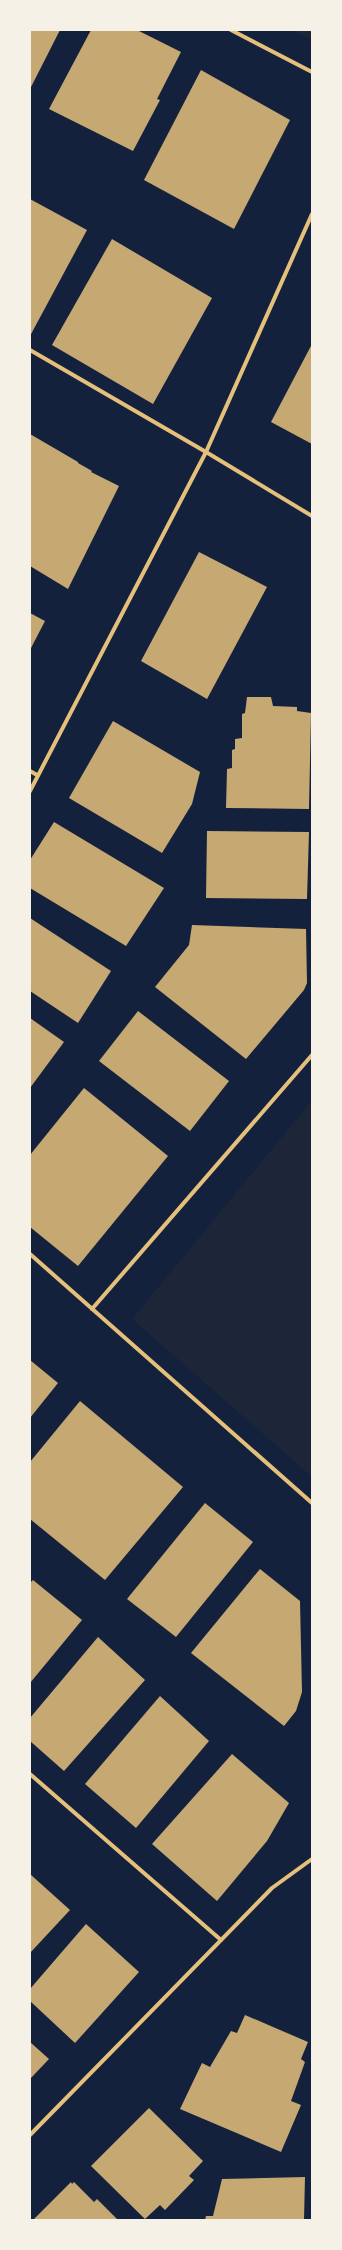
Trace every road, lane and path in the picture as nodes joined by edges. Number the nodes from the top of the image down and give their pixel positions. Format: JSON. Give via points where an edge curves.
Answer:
{"nodes":[{"id":1,"x":231,"y":30,"type":"edge"},
{"id":2,"x":312,"y":72,"type":"edge"},
{"id":3,"x":312,"y":214,"type":"edge"},
{"id":4,"x":30,"y":350,"type":"edge"},
{"id":5,"x":206,"y":452,"type":"junction"},
{"id":6,"x":312,"y":516,"type":"edge"},
{"id":7,"x":30,"y":771,"type":"edge"},
{"id":8,"x":37,"y":775,"type":"junction"},
{"id":9,"x":30,"y":791,"type":"edge"},
{"id":10,"x":312,"y":1055,"type":"edge"},
{"id":11,"x":30,"y":1254,"type":"edge"},
{"id":12,"x":92,"y":1309,"type":"junction"},
{"id":13,"x":312,"y":1503,"type":"edge"},
{"id":14,"x":30,"y":1774,"type":"edge"},
{"id":15,"x":312,"y":1859,"type":"edge"},
{"id":16,"x":221,"y":1940,"type":"junction"},
{"id":17,"x":30,"y":2135,"type":"edge"}],
"edges":[{"from":1,"to":2,"type":"street"},
{"from":3,"to":5,"type":"street"},
{"from":4,"to":5,"type":"street"},
{"from":5,"to":6,"type":"street"},
{"from":5,"to":8,"type":"street"},
{"from":7,"to":8,"type":"street"},
{"from":8,"to":9,"type":"street"},
{"from":10,"to":12,"type":"street"},
{"from":11,"to":12,"type":"street"},
{"from":12,"to":13,"type":"street"},
{"from":14,"to":16,"type":"street"},
{"from":15,"to":16,"type":"street","via":[[272,1888]]},
{"from":16,"to":17,"type":"street"}]}
